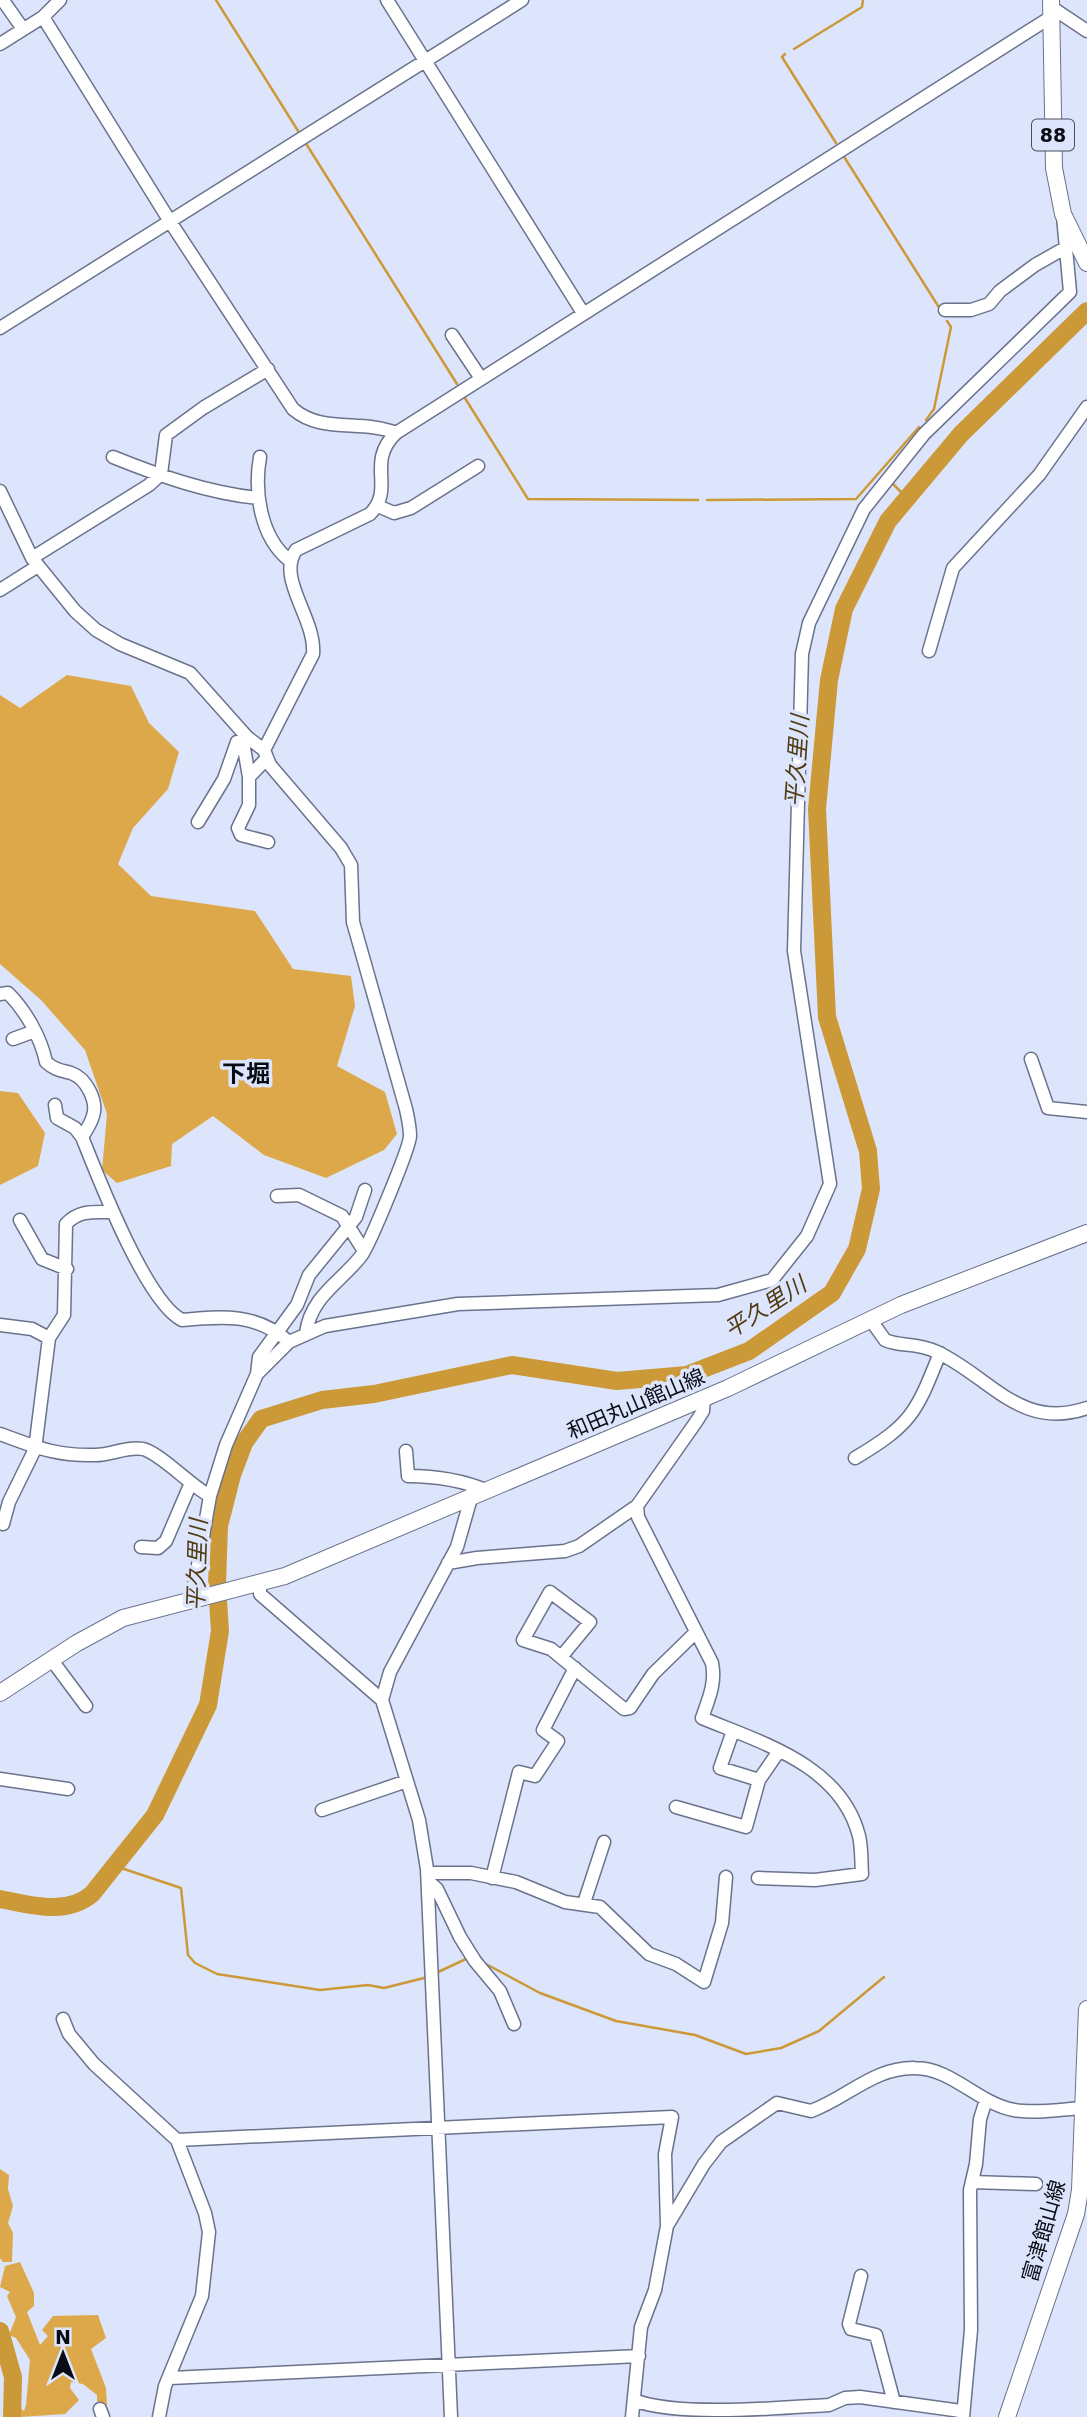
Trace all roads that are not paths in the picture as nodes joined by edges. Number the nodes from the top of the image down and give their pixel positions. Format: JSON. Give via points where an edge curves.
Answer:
{"nodes":[{"id":1,"x":60,"y":0,"type":"edge"},
{"id":2,"x":387,"y":0,"type":"edge"},
{"id":3,"x":522,"y":0,"type":"edge"},
{"id":4,"x":0,"y":1,"type":"edge"},
{"id":5,"x":1051,"y":8,"type":"edge"},
{"id":6,"x":43,"y":17,"type":"junction"},
{"id":7,"x":23,"y":29,"type":"junction"},
{"id":8,"x":1087,"y":31,"type":"edge"},
{"id":9,"x":0,"y":44,"type":"edge"},
{"id":10,"x":426,"y":62,"type":"junction"},
{"id":11,"x":1063,"y":214,"type":"junction"},
{"id":12,"x":171,"y":223,"type":"junction"},
{"id":13,"x":1065,"y":248,"type":"junction"},
{"id":14,"x":1087,"y":262,"type":"edge"},
{"id":15,"x":944,"y":310,"type":"dead end"},
{"id":16,"x":583,"y":313,"type":"junction"},
{"id":17,"x":0,"y":328,"type":"edge"},
{"id":18,"x":452,"y":335,"type":"dead end"},
{"id":19,"x":268,"y":369,"type":"junction"},
{"id":20,"x":480,"y":377,"type":"junction"},
{"id":21,"x":1087,"y":407,"type":"edge"},
{"id":22,"x":396,"y":433,"type":"junction"},
{"id":23,"x":113,"y":457,"type":"dead end"},
{"id":24,"x":260,"y":457,"type":"dead end"},
{"id":25,"x":478,"y":466,"type":"dead end"},
{"id":26,"x":160,"y":474,"type":"junction"},
{"id":27,"x":0,"y":491,"type":"edge"},
{"id":28,"x":258,"y":498,"type":"junction"},
{"id":29,"x":378,"y":506,"type":"junction"},
{"id":30,"x":289,"y":560,"type":"junction"},
{"id":31,"x":35,"y":562,"type":"junction"},
{"id":32,"x":0,"y":590,"type":"edge"},
{"id":33,"x":929,"y":651,"type":"dead end"},
{"id":34,"x":266,"y":754,"type":"junction"},
{"id":35,"x":249,"y":777,"type":"junction"},
{"id":36,"x":198,"y":822,"type":"dead end"},
{"id":37,"x":268,"y":842,"type":"dead end"},
{"id":38,"x":0,"y":993,"type":"edge"},
{"id":39,"x":35,"y":1031,"type":"junction"},
{"id":40,"x":13,"y":1039,"type":"dead end"},
{"id":41,"x":1031,"y":1059,"type":"dead end"},
{"id":42,"x":55,"y":1105,"type":"dead end"},
{"id":43,"x":1087,"y":1112,"type":"edge"},
{"id":44,"x":82,"y":1137,"type":"junction"},
{"id":45,"x":365,"y":1190,"type":"dead end"},
{"id":46,"x":276,"y":1196,"type":"dead end"},
{"id":47,"x":111,"y":1212,"type":"junction"},
{"id":48,"x":20,"y":1220,"type":"dead end"},
{"id":49,"x":349,"y":1223,"type":"junction"},
{"id":50,"x":1087,"y":1233,"type":"edge"},
{"id":51,"x":364,"y":1251,"type":"junction"},
{"id":52,"x":67,"y":1269,"type":"junction"},
{"id":53,"x":870,"y":1320,"type":"junction"},
{"id":54,"x":0,"y":1325,"type":"edge"},
{"id":55,"x":278,"y":1332,"type":"junction"},
{"id":56,"x":306,"y":1333,"type":"junction"},
{"id":57,"x":49,"y":1338,"type":"junction"},
{"id":58,"x":289,"y":1342,"type":"junction"},
{"id":59,"x":940,"y":1353,"type":"junction"},
{"id":60,"x":257,"y":1374,"type":"junction"},
{"id":61,"x":704,"y":1397,"type":"junction"},
{"id":62,"x":1087,"y":1408,"type":"edge"},
{"id":63,"x":0,"y":1434,"type":"edge"},
{"id":64,"x":35,"y":1449,"type":"junction"},
{"id":65,"x":407,"y":1451,"type":"dead end"},
{"id":66,"x":855,"y":1458,"type":"dead end"},
{"id":67,"x":190,"y":1485,"type":"junction"},
{"id":68,"x":488,"y":1490,"type":"junction"},
{"id":69,"x":210,"y":1496,"type":"junction"},
{"id":70,"x":471,"y":1498,"type":"junction"},
{"id":71,"x":637,"y":1506,"type":"junction"},
{"id":72,"x":3,"y":1524,"type":"dead end"},
{"id":73,"x":141,"y":1547,"type":"dead end"},
{"id":74,"x":449,"y":1563,"type":"junction"},
{"id":75,"x":258,"y":1585,"type":"junction"},
{"id":76,"x":193,"y":1599,"type":"junction"},
{"id":77,"x":696,"y":1632,"type":"junction"},
{"id":78,"x":561,"y":1657,"type":"junction"},
{"id":79,"x":51,"y":1659,"type":"junction"},
{"id":80,"x":575,"y":1668,"type":"junction"},
{"id":81,"x":0,"y":1693,"type":"edge"},
{"id":82,"x":382,"y":1700,"type":"junction"},
{"id":83,"x":86,"y":1706,"type":"dead end"},
{"id":84,"x":733,"y":1731,"type":"junction"},
{"id":85,"x":779,"y":1751,"type":"junction"},
{"id":86,"x":0,"y":1779,"type":"edge"},
{"id":87,"x":759,"y":1780,"type":"junction"},
{"id":88,"x":407,"y":1781,"type":"junction"},
{"id":89,"x":68,"y":1789,"type":"dead end"},
{"id":90,"x":676,"y":1807,"type":"dead end"},
{"id":91,"x":322,"y":1810,"type":"dead end"},
{"id":92,"x":604,"y":1842,"type":"dead end"},
{"id":93,"x":428,"y":1877,"type":"junction"},
{"id":94,"x":726,"y":1877,"type":"dead end"},
{"id":95,"x":492,"y":1878,"type":"junction"},
{"id":96,"x":758,"y":1878,"type":"dead end"},
{"id":97,"x":584,"y":1903,"type":"junction"},
{"id":98,"x":1087,"y":2009,"type":"edge"},
{"id":99,"x":63,"y":2019,"type":"dead end"},
{"id":100,"x":514,"y":2024,"type":"dead end"},
{"id":101,"x":986,"y":2100,"type":"junction"},
{"id":102,"x":1084,"y":2108,"type":"junction"},
{"id":103,"x":436,"y":2126,"type":"junction"},
{"id":104,"x":177,"y":2140,"type":"junction"},
{"id":105,"x":972,"y":2182,"type":"junction"},
{"id":106,"x":1036,"y":2184,"type":"dead end"},
{"id":107,"x":667,"y":2226,"type":"junction"},
{"id":108,"x":861,"y":2276,"type":"dead end"},
{"id":109,"x":639,"y":2356,"type":"junction"},
{"id":110,"x":448,"y":2365,"type":"junction"},
{"id":111,"x":170,"y":2378,"type":"junction"},
{"id":112,"x":634,"y":2400,"type":"junction"},
{"id":113,"x":894,"y":2402,"type":"junction"},
{"id":114,"x":962,"y":2414,"type":"edge"},
{"id":115,"x":159,"y":2417,"type":"edge"},
{"id":116,"x":450,"y":2417,"type":"edge"},
{"id":117,"x":632,"y":2417,"type":"edge"},
{"id":118,"x":1007,"y":2417,"type":"edge"}],
"edges":[{"from":1,"to":6,"type":"street"},
{"from":2,"to":10,"type":"street"},
{"from":3,"to":10,"type":"street"},
{"from":4,"to":7,"type":"street"},
{"from":5,"to":8,"type":"street"},
{"from":5,"to":11,"type":"main road","number":"88","via":[[1054,168]]},
{"from":5,"to":16,"type":"street"},
{"from":6,"to":7,"type":"street"},
{"from":6,"to":12,"type":"street"},
{"from":7,"to":9,"type":"street"},
{"from":10,"to":12,"type":"street"},
{"from":10,"to":16,"type":"street"},
{"from":11,"to":13,"type":"street"},
{"from":11,"to":14,"type":"main road","number":"88"},
{"from":12,"to":17,"type":"street"},
{"from":12,"to":19,"type":"street"},
{"from":13,"to":15,"type":"street","via":[[1034,265],[989,304],[971,310]]},
{"from":13,"to":56,"type":"street","via":[[1070,292],[924,434],[864,509],[809,623],[802,654],[794,951],[830,1184],[807,1236],[772,1280],[719,1295],[458,1304],[379,1315]]},
{"from":16,"to":20,"type":"street"},
{"from":18,"to":20,"type":"street"},
{"from":19,"to":22,"type":"street","via":[[293,409],[305,419],[319,425],[381,427]]},
{"from":19,"to":26,"type":"street","via":[[166,435]]},
{"from":20,"to":22,"type":"street"},
{"from":21,"to":33,"type":"street","via":[[1039,475],[953,568]]},
{"from":22,"to":29,"type":"street","via":[[380,454],[382,499]]},
{"from":23,"to":26,"type":"street"},
{"from":24,"to":28,"type":"street"},
{"from":25,"to":29,"type":"street","via":[[411,508],[394,513]]},
{"from":26,"to":28,"type":"street","via":[[228,495]]},
{"from":26,"to":31,"type":"street"},
{"from":27,"to":31,"type":"street"},
{"from":28,"to":30,"type":"street","via":[[278,550]]},
{"from":29,"to":30,"type":"street","via":[[296,550]]},
{"from":30,"to":34,"type":"street","via":[[288,573],[314,640],[313,653]]},
{"from":31,"to":32,"type":"street"},
{"from":31,"to":34,"type":"street","via":[[96,631],[190,673]]},
{"from":34,"to":35,"type":"street"},
{"from":34,"to":51,"type":"street","via":[[270,765],[351,865],[353,922],[407,1109],[410,1136],[406,1156]]},
{"from":35,"to":36,"type":"street","via":[[246,747],[243,741],[237,742],[224,779]]},
{"from":35,"to":37,"type":"street","via":[[249,805],[238,828],[241,835]]},
{"from":38,"to":39,"type":"street","via":[[15,999]]},
{"from":39,"to":40,"type":"street"},
{"from":39,"to":44,"type":"street","via":[[46,1062],[83,1080],[91,1094],[93,1116]]},
{"from":41,"to":43,"type":"street","via":[[1048,1108]]},
{"from":42,"to":44,"type":"street","via":[[57,1118]]},
{"from":44,"to":47,"type":"street"},
{"from":45,"to":49,"type":"street","via":[[356,1217]]},
{"from":46,"to":49,"type":"street","via":[[299,1195]]},
{"from":47,"to":52,"type":"street","via":[[75,1215],[66,1224]]},
{"from":47,"to":55,"type":"street","via":[[153,1289],[174,1316],[182,1320],[247,1318]]},
{"from":48,"to":52,"type":"street","via":[[42,1259]]},
{"from":49,"to":51,"type":"street"},
{"from":49,"to":55,"type":"street","via":[[309,1275],[297,1305]]},
{"from":50,"to":53,"type":"main road","name":"和田丸山館山線"},
{"from":51,"to":56,"type":"street","via":[[314,1306]]},
{"from":52,"to":57,"type":"street","via":[[64,1315]]},
{"from":53,"to":59,"type":"street","via":[[885,1340]]},
{"from":53,"to":61,"type":"main road","name":"和田丸山館山線"},
{"from":54,"to":57,"type":"street","via":[[32,1329]]},
{"from":55,"to":58,"type":"street"},
{"from":55,"to":60,"type":"street","via":[[257,1362]]},
{"from":56,"to":58,"type":"street"},
{"from":57,"to":64,"type":"street"},
{"from":58,"to":60,"type":"street"},
{"from":59,"to":62,"type":"street","via":[[1018,1406],[1043,1414]]},
{"from":59,"to":66,"type":"street","via":[[913,1414],[894,1435]]},
{"from":60,"to":69,"type":"street"},
{"from":61,"to":68,"type":"main road","name":"和田丸山館山線"},
{"from":61,"to":71,"type":"street","via":[[703,1411]]},
{"from":63,"to":64,"type":"street"},
{"from":64,"to":67,"type":"street","via":[[69,1455],[146,1450]]},
{"from":64,"to":72,"type":"street"},
{"from":65,"to":68,"type":"street","via":[[408,1476],[434,1476]]},
{"from":67,"to":69,"type":"street"},
{"from":67,"to":73,"type":"street","via":[[166,1541],[159,1548]]},
{"from":68,"to":70,"type":"main road","name":"和田丸山館山線"},
{"from":69,"to":76,"type":"street"},
{"from":70,"to":74,"type":"street"},
{"from":70,"to":75,"type":"main road","name":"和田丸山館山線"},
{"from":71,"to":74,"type":"street","via":[[565,1551]]},
{"from":71,"to":77,"type":"street","via":[[638,1517]]},
{"from":74,"to":82,"type":"street","via":[[390,1672]]},
{"from":75,"to":76,"type":"main road","name":"和田丸山館山線"},
{"from":75,"to":82,"type":"street","via":[[260,1594]]},
{"from":76,"to":79,"type":"main road","name":"和田丸山館山線","via":[[123,1618]]},
{"from":77,"to":80,"type":"street","via":[[653,1674],[630,1708],[624,1709]]},
{"from":77,"to":84,"type":"street","via":[[715,1676],[702,1718]]},
{"from":78,"to":78,"type":"street","via":[[523,1640],[550,1592],[590,1622]]},
{"from":78,"to":80,"type":"street"},
{"from":79,"to":81,"type":"main road","name":"和田丸山館山線"},
{"from":79,"to":83,"type":"street"},
{"from":80,"to":95,"type":"street","via":[[543,1730],[558,1741],[535,1776],[519,1772]]},
{"from":82,"to":88,"type":"street"},
{"from":84,"to":85,"type":"street"},
{"from":84,"to":87,"type":"street","via":[[720,1768]]},
{"from":85,"to":87,"type":"street"},
{"from":85,"to":96,"type":"street","via":[[815,1770],[847,1807],[860,1840],[862,1874],[815,1880]]},
{"from":86,"to":89,"type":"street"},
{"from":87,"to":90,"type":"street","via":[[746,1827]]},
{"from":88,"to":91,"type":"street"},
{"from":88,"to":93,"type":"street"},
{"from":92,"to":97,"type":"street"},
{"from":93,"to":95,"type":"street","via":[[471,1873]]},
{"from":93,"to":100,"type":"street","via":[[470,1953],[500,1991]]},
{"from":93,"to":103,"type":"street"},
{"from":94,"to":97,"type":"street","via":[[724,1913],[704,1982],[649,1954],[600,1907]]},
{"from":95,"to":97,"type":"street","via":[[516,1882],[565,1902]]},
{"from":98,"to":102,"type":"main road","name":"富津館山線"},
{"from":99,"to":104,"type":"street","via":[[69,2034],[94,2064]]},
{"from":101,"to":102,"type":"street","via":[[1014,2110]]},
{"from":101,"to":105,"type":"street"},
{"from":101,"to":107,"type":"street","via":[[943,2076],[917,2068],[862,2081],[811,2111],[777,2103],[722,2142]]},
{"from":102,"to":118,"type":"main road","name":"富津館山線","via":[[1076,2214]]},
{"from":103,"to":104,"type":"street"},
{"from":103,"to":107,"type":"street","via":[[672,2117],[666,2154]]},
{"from":103,"to":110,"type":"street"},
{"from":104,"to":111,"type":"street","via":[[209,2232],[202,2296]]},
{"from":105,"to":106,"type":"street"},
{"from":105,"to":114,"type":"street","via":[[971,2330]]},
{"from":107,"to":109,"type":"street","via":[[655,2290],[641,2327]]},
{"from":108,"to":113,"type":"street","via":[[849,2324],[851,2329],[876,2335]]},
{"from":109,"to":110,"type":"street"},
{"from":109,"to":112,"type":"street"},
{"from":110,"to":111,"type":"street"},
{"from":110,"to":116,"type":"street"},
{"from":111,"to":115,"type":"street"},
{"from":112,"to":113,"type":"street","via":[[652,2409],[681,2411],[829,2405],[860,2397]]},
{"from":112,"to":117,"type":"street"},
{"from":113,"to":114,"type":"street"}]}
